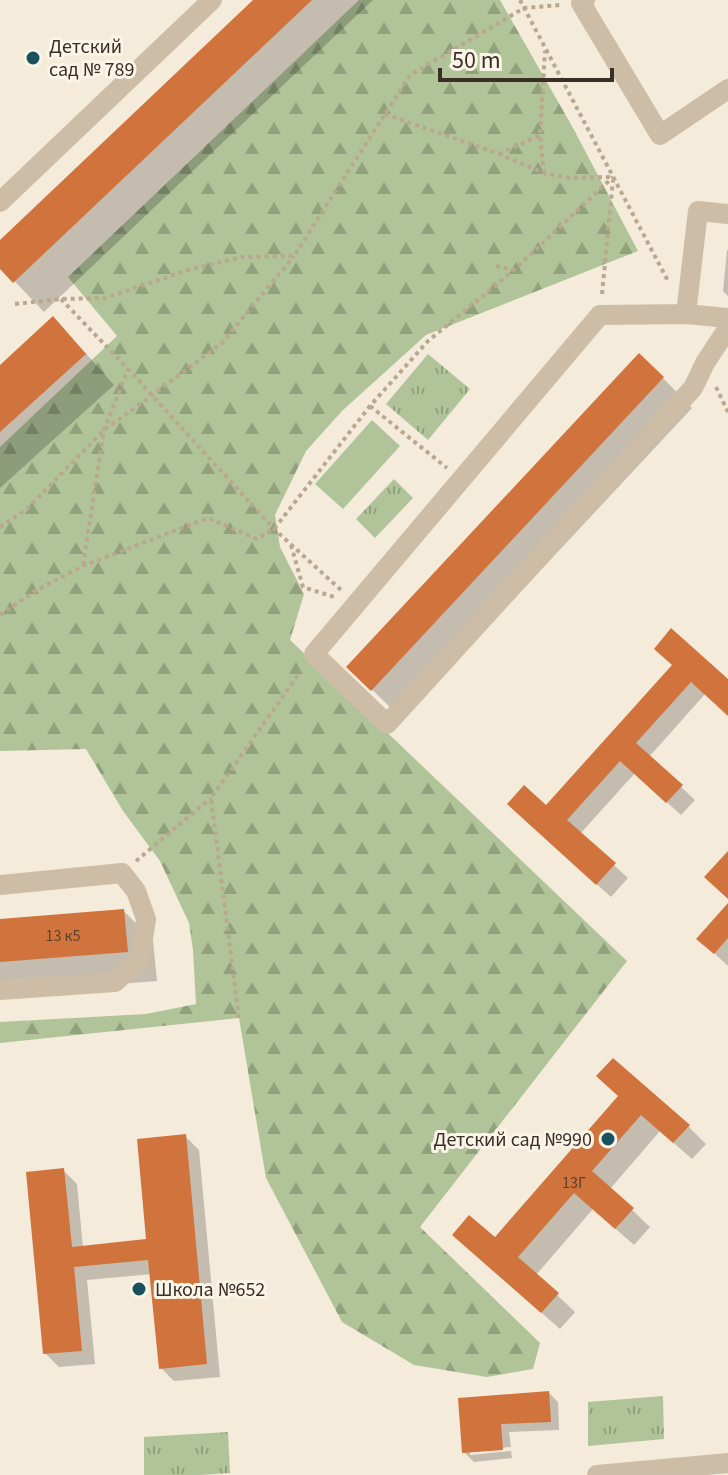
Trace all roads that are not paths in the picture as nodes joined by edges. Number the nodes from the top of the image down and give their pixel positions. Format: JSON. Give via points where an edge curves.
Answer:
{"nodes":[{"id":1,"x":212,"y":0,"type":"edge"},
{"id":2,"x":583,"y":2,"type":"edge"},
{"id":3,"x":728,"y":89,"type":"edge"},
{"id":4,"x":0,"y":202,"type":"edge"},
{"id":5,"x":728,"y":214,"type":"edge"},
{"id":6,"x":686,"y":314,"type":"junction"},
{"id":7,"x":728,"y":318,"type":"edge"},
{"id":8,"x":728,"y":328,"type":"edge"},
{"id":9,"x":0,"y":885,"type":"edge"},
{"id":10,"x":0,"y":990,"type":"edge"},
{"id":11,"x":728,"y":1463,"type":"edge"},
{"id":12,"x":597,"y":1475,"type":"edge"}],
"edges":[{"from":1,"to":4,"type":"lane"},
{"from":2,"to":3,"type":"lane","via":[[660,135]]},
{"from":5,"to":6,"type":"lane","via":[[698,211]]},
{"from":6,"to":7,"type":"lane"},
{"from":6,"to":8,"type":"lane","via":[[600,315],[314,654],[387,724],[693,388]]},
{"from":9,"to":10,"type":"lane","via":[[122,873],[136,891],[146,919],[140,960],[115,982]]},
{"from":11,"to":12,"type":"lane"}]}
